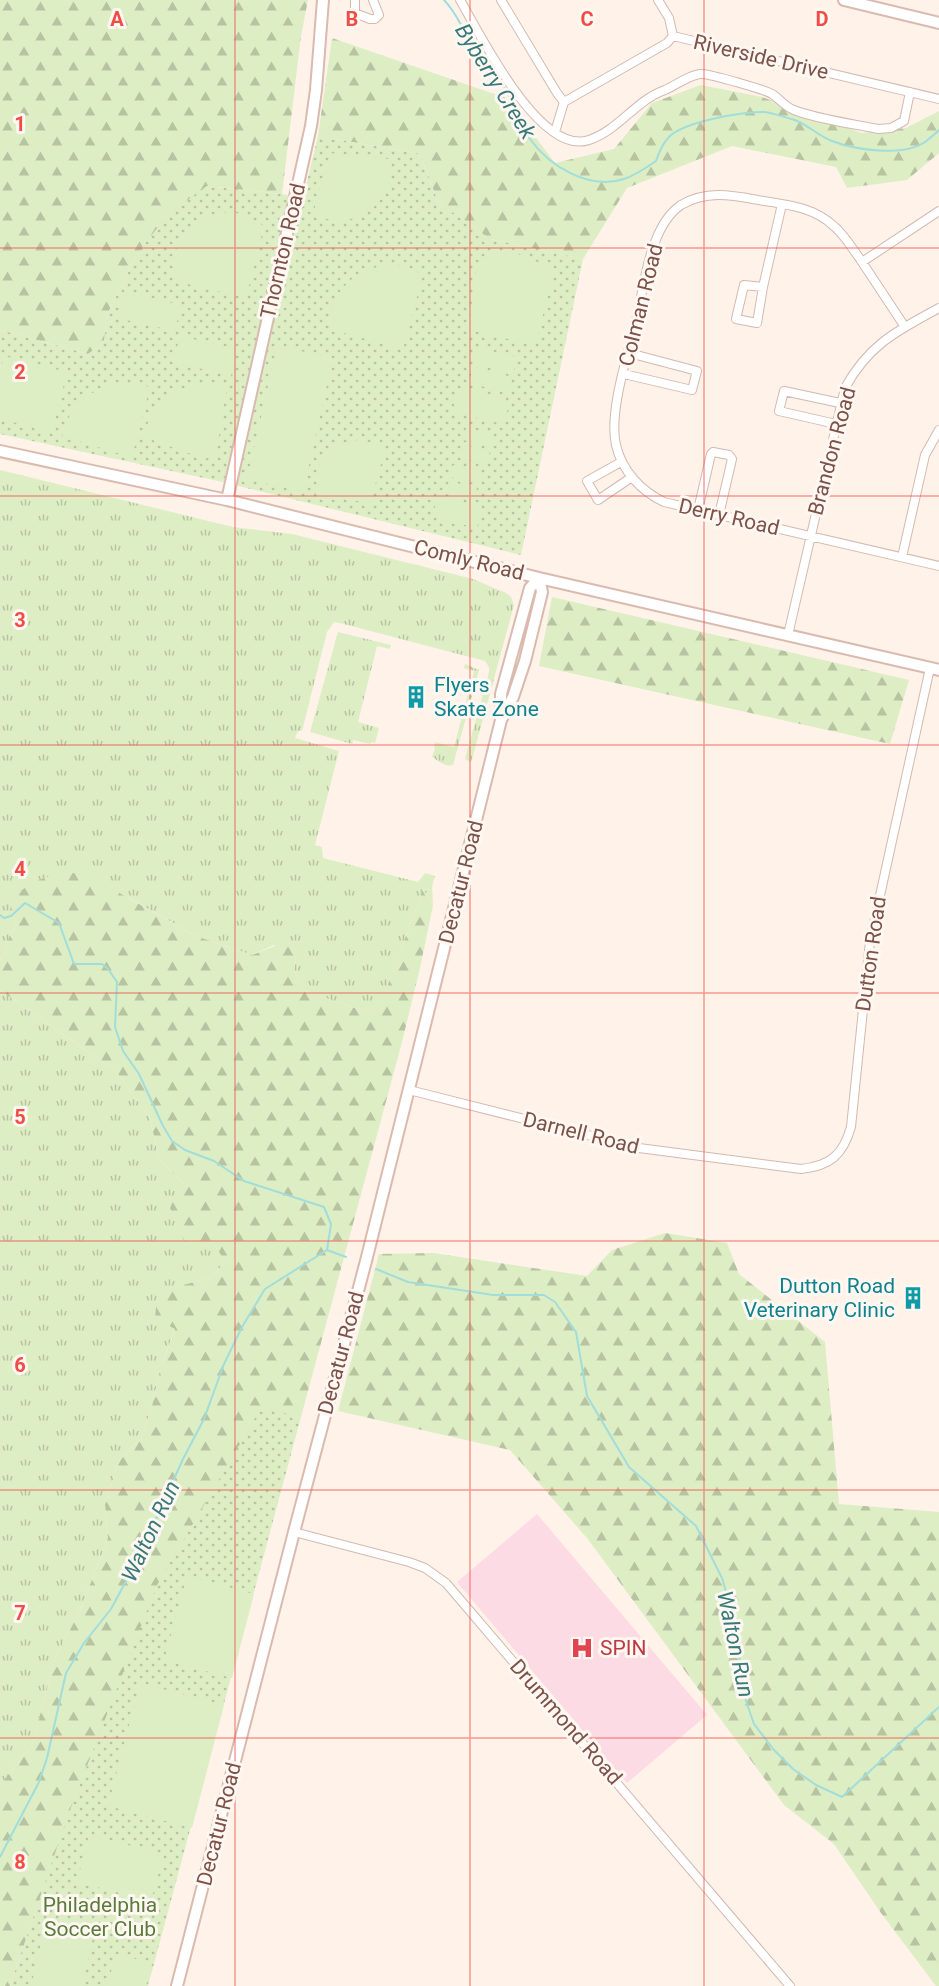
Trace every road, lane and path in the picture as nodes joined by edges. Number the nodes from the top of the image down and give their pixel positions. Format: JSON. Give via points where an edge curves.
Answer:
{"nodes":[{"id":1,"x":323,"y":0,"type":"edge"},
{"id":2,"x":355,"y":0,"type":"edge"},
{"id":3,"x":373,"y":0,"type":"edge"},
{"id":4,"x":460,"y":0,"type":"edge"},
{"id":5,"x":501,"y":0,"type":"edge"},
{"id":6,"x":658,"y":0,"type":"edge"},
{"id":7,"x":844,"y":0,"type":"edge"},
{"id":8,"x":939,"y":23,"type":"edge"},
{"id":9,"x":673,"y":36,"type":"junction"},
{"id":10,"x":910,"y":92,"type":"junction"},
{"id":11,"x":939,"y":99,"type":"edge"},
{"id":12,"x":564,"y":102,"type":"junction"},
{"id":13,"x":555,"y":132,"type":"junction"},
{"id":14,"x":782,"y":204,"type":"junction"},
{"id":15,"x":939,"y":211,"type":"edge"},
{"id":16,"x":862,"y":262,"type":"junction"},
{"id":17,"x":763,"y":287,"type":"junction"},
{"id":18,"x":939,"y":308,"type":"edge"},
{"id":19,"x":905,"y":327,"type":"junction"},
{"id":20,"x":629,"y":353,"type":"junction"},
{"id":21,"x":624,"y":374,"type":"junction"},
{"id":22,"x":840,"y":403,"type":"junction"},
{"id":23,"x":836,"y":424,"type":"junction"},
{"id":24,"x":939,"y":430,"type":"edge"},
{"id":25,"x":0,"y":451,"type":"edge"},
{"id":26,"x":621,"y":462,"type":"junction"},
{"id":27,"x":632,"y":477,"type":"junction"},
{"id":28,"x":227,"y":500,"type":"junction"},
{"id":29,"x":698,"y":510,"type":"junction"},
{"id":30,"x":719,"y":515,"type":"junction"},
{"id":31,"x":810,"y":536,"type":"junction"},
{"id":32,"x":902,"y":558,"type":"junction"},
{"id":33,"x":939,"y":566,"type":"edge"},
{"id":34,"x":539,"y":578,"type":"junction"},
{"id":35,"x":788,"y":635,"type":"junction"},
{"id":36,"x":934,"y":669,"type":"edge"},
{"id":37,"x":409,"y":1090,"type":"junction"},
{"id":38,"x":755,"y":1163,"type":"joint"},
{"id":39,"x":294,"y":1532,"type":"junction"},
{"id":40,"x":177,"y":1986,"type":"edge"},
{"id":41,"x":790,"y":1986,"type":"edge"}],
"edges":[{"from":1,"to":28,"type":"street","name":"Thornton Road","via":[[312,118]]},
{"from":2,"to":3,"type":"street","via":[[355,13],[375,19],[378,11]]},
{"from":4,"to":13,"type":"street","via":[[524,104]]},
{"from":5,"to":12,"type":"street"},
{"from":6,"to":9,"type":"street","via":[[671,22]]},
{"from":7,"to":8,"type":"street"},
{"from":9,"to":10,"type":"street","name":"Riverside Drive"},
{"from":9,"to":12,"type":"street","name":"Riverside Drive"},
{"from":10,"to":11,"type":"street","name":"Riverside Drive"},
{"from":10,"to":13,"type":"street","via":[[904,121],[878,129],[796,111],[766,91],[700,73],[651,95],[591,140],[573,140]]},
{"from":12,"to":13,"type":"street"},
{"from":14,"to":16,"type":"street","name":"Colman Road","via":[[803,207],[822,216],[837,228]]},
{"from":14,"to":17,"type":"street"},
{"from":14,"to":20,"type":"street","name":"Colman Road","via":[[721,194],[707,195],[679,207],[654,243]]},
{"from":15,"to":16,"type":"street"},
{"from":16,"to":19,"type":"street","name":"Colman Road"},
{"from":17,"to":17,"type":"street","via":[[744,285],[736,319],[757,323]]},
{"from":18,"to":19,"type":"street","name":"Brandon Road"},
{"from":19,"to":22,"type":"street","name":"Brandon Road","via":[[879,343],[864,359]]},
{"from":20,"to":21,"type":"street","name":"Colman Road"},
{"from":20,"to":21,"type":"street","via":[[697,371],[692,390]]},
{"from":21,"to":26,"type":"street","name":"Colman Road","via":[[614,420]]},
{"from":22,"to":23,"type":"street","name":"Brandon Road"},
{"from":22,"to":23,"type":"street","via":[[784,391],[779,411]]},
{"from":23,"to":31,"type":"street","name":"Brandon Road"},
{"from":24,"to":32,"type":"street","via":[[925,455]]},
{"from":25,"to":28,"type":"street","name":"Comly Road"},
{"from":26,"to":27,"type":"street","name":"Colman Road"},
{"from":26,"to":27,"type":"street","via":[[587,481],[598,500]]},
{"from":27,"to":29,"type":"street","name":"Derry Road","via":[[664,502]]},
{"from":28,"to":34,"type":"street","name":"Comly Road"},
{"from":29,"to":30,"type":"street","name":"Derry Road"},
{"from":29,"to":30,"type":"street","via":[[711,454],[729,455],[732,459]]},
{"from":30,"to":31,"type":"street","name":"Derry Road"},
{"from":31,"to":32,"type":"street","name":"Derry Road"},
{"from":31,"to":35,"type":"street","name":"Brandon Road"},
{"from":32,"to":33,"type":"street","name":"Derry Road"},
{"from":34,"to":35,"type":"street","name":"Comly Road"},
{"from":34,"to":37,"type":"street","name":"Decatur Road","via":[[530,588],[501,694],[501,720]]},
{"from":35,"to":36,"type":"street","name":"Comly Road"},
{"from":36,"to":38,"type":"street","name":"Dutton Road","via":[[870,940],[847,1141],[842,1151],[818,1167],[801,1169]]},
{"from":37,"to":38,"type":"street","name":"Darnell Road","via":[[639,1148]]},
{"from":37,"to":39,"type":"street","name":"Decatur Road"},
{"from":39,"to":40,"type":"street","name":"Decatur Road"},
{"from":39,"to":41,"type":"street","name":"Drummond Road","via":[[409,1562],[446,1583]]}]}
